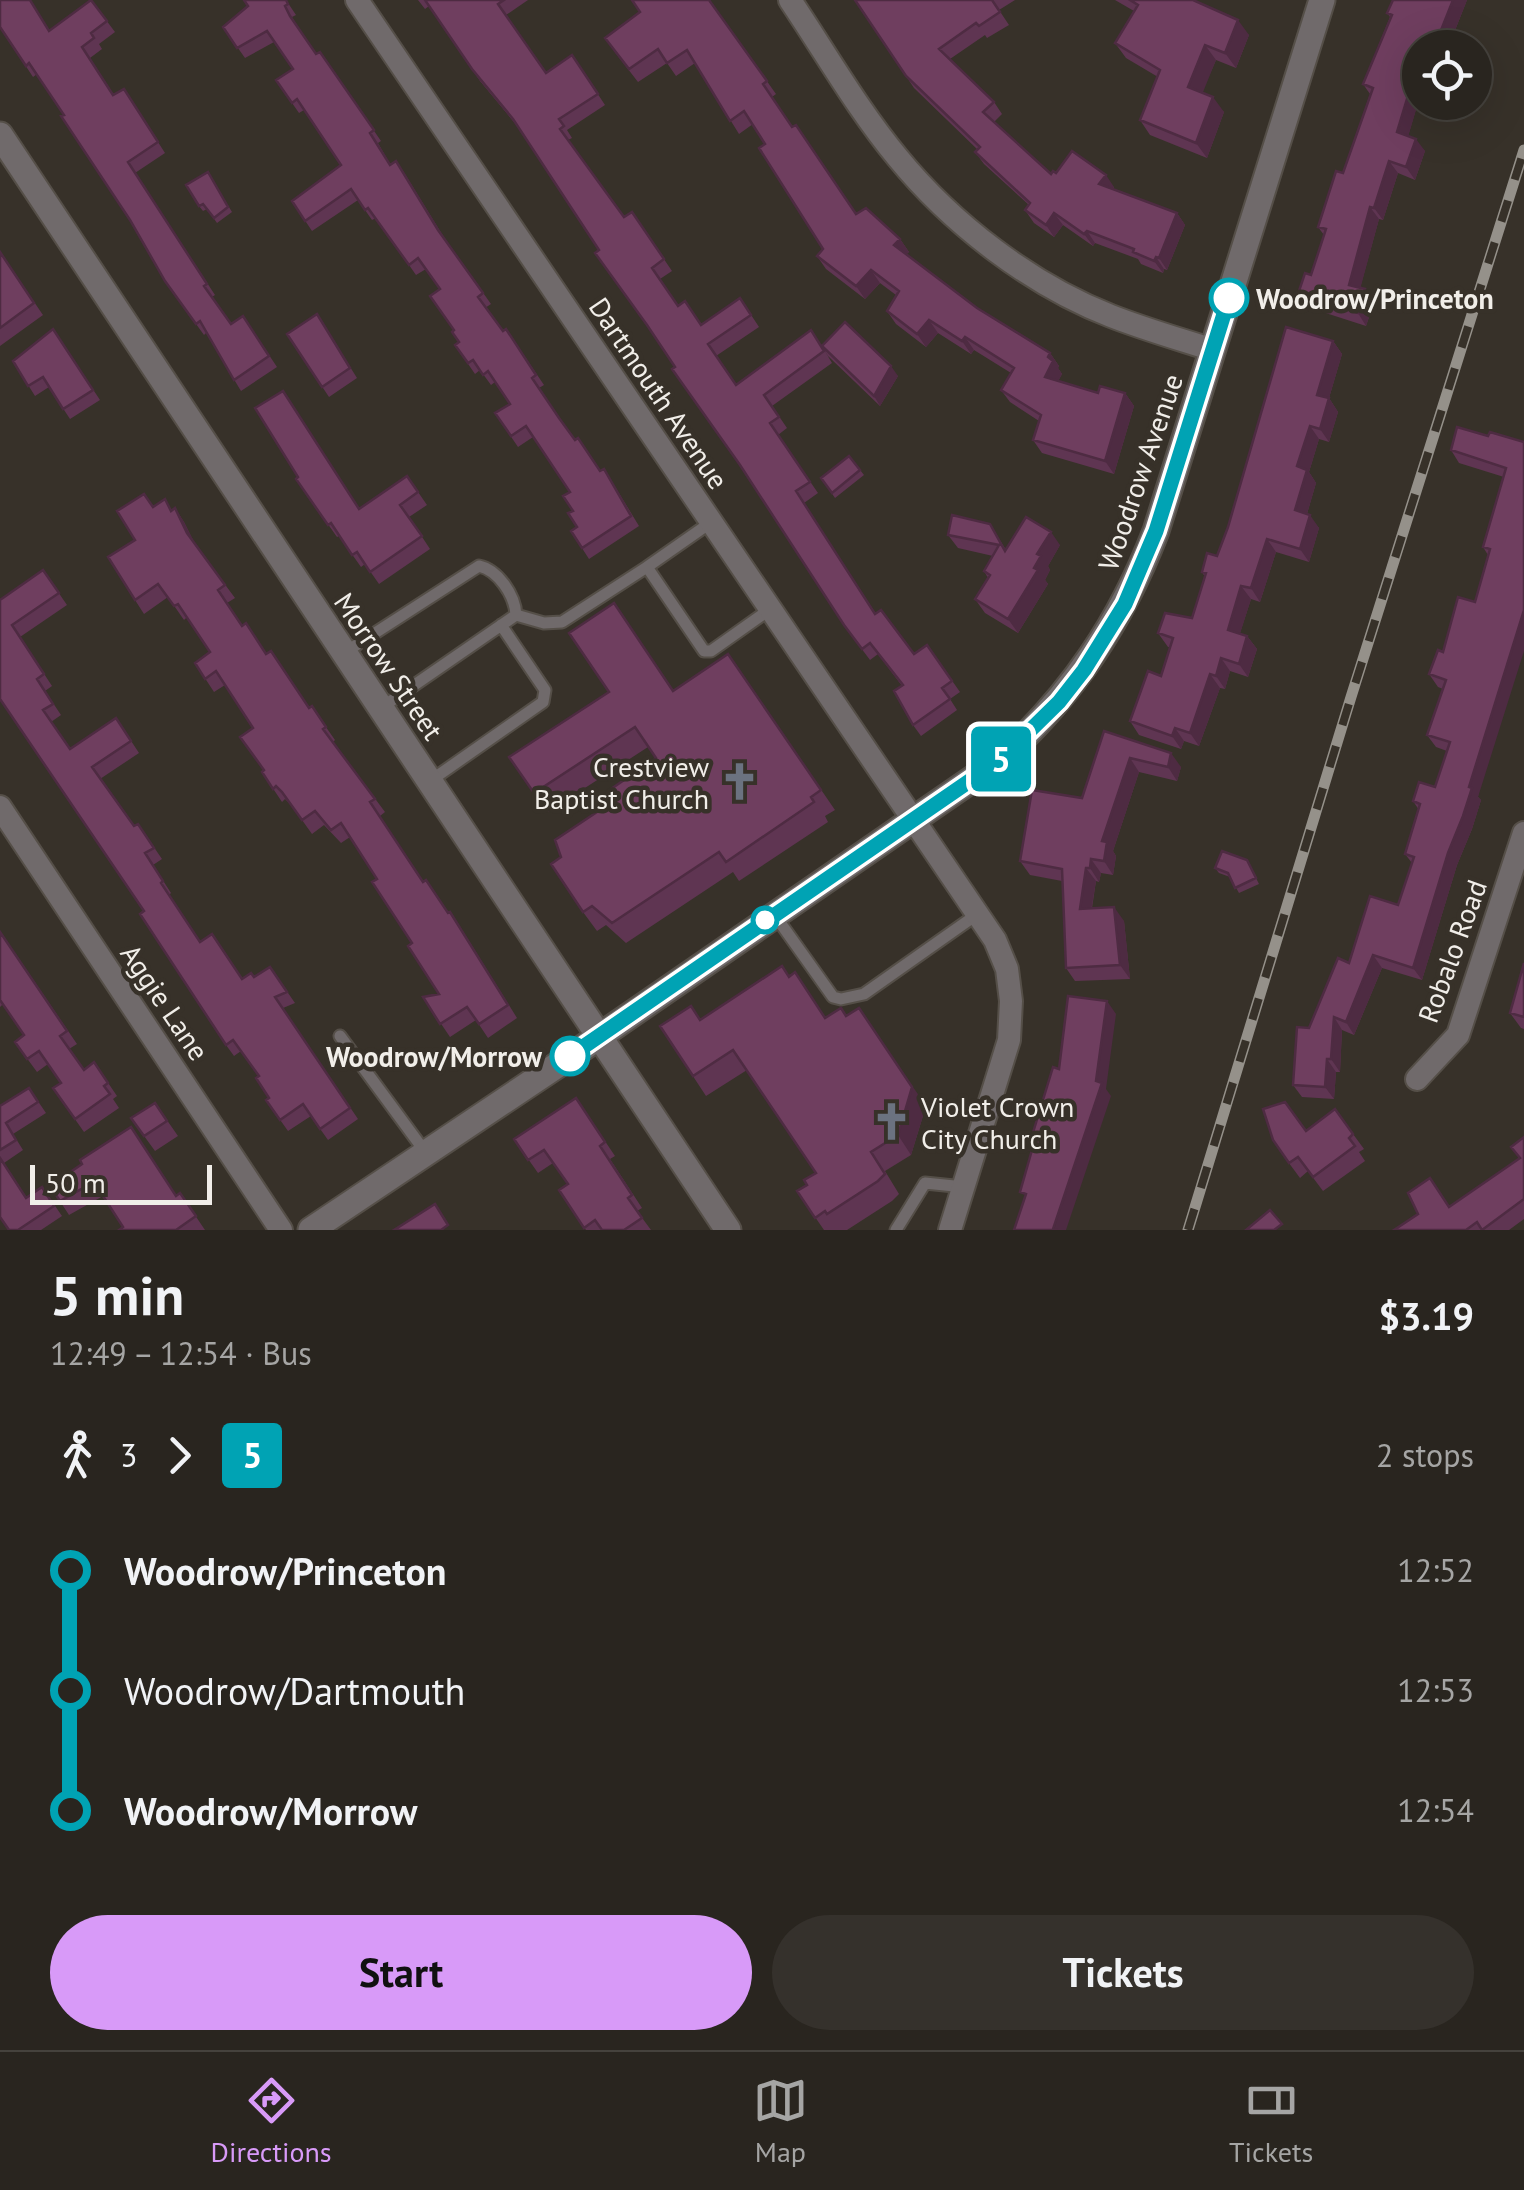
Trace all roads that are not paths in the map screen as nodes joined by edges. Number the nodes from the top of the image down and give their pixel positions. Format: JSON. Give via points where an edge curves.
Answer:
{"nodes":[{"id":1,"x":357,"y":0,"type":"edge"},
{"id":2,"x":790,"y":0,"type":"edge"},
{"id":3,"x":1322,"y":0,"type":"edge"},
{"id":4,"x":0,"y":135,"type":"edge"},
{"id":5,"x":1213,"y":350,"type":"junction"},
{"id":6,"x":710,"y":523,"type":"junction"},
{"id":7,"x":646,"y":567,"type":"junction"},
{"id":8,"x":770,"y":610,"type":"junction"},
{"id":9,"x":516,"y":615,"type":"junction"},
{"id":10,"x":501,"y":625,"type":"junction"},
{"id":11,"x":344,"y":653,"type":"junction"},
{"id":12,"x":381,"y":708,"type":"junction"},
{"id":13,"x":430,"y":782,"type":"junction"},
{"id":14,"x":0,"y":807,"type":"edge"},
{"id":15,"x":911,"y":820,"type":"junction"},
{"id":16,"x":1524,"y":833,"type":"edge"},
{"id":17,"x":1520,"y":857,"type":"edge"},
{"id":18,"x":980,"y":913,"type":"junction"},
{"id":19,"x":774,"y":914,"type":"junction"},
{"id":20,"x":599,"y":1035,"type":"junction"},
{"id":21,"x":340,"y":1036,"type":"dead end"},
{"id":22,"x":1417,"y":1079,"type":"dead end"},
{"id":23,"x":426,"y":1153,"type":"junction"},
{"id":24,"x":964,"y":1187,"type":"junction"},
{"id":25,"x":281,"y":1230,"type":"edge"},
{"id":26,"x":311,"y":1230,"type":"edge"},
{"id":27,"x":728,"y":1230,"type":"edge"},
{"id":28,"x":896,"y":1230,"type":"edge"},
{"id":29,"x":950,"y":1230,"type":"edge"}],
"edges":[{"from":1,"to":6,"type":"street","name":"Dartmouth Avenue"},
{"from":2,"to":5,"type":"street","via":[[896,157],[957,218],[1066,294]]},
{"from":3,"to":5,"type":"street","name":"Woodrow Avenue"},
{"from":4,"to":11,"type":"street","name":"Morrow Street"},
{"from":5,"to":15,"type":"street","name":"Woodrow Avenue","via":[[1156,531],[1107,636],[1030,732]]},
{"from":6,"to":7,"type":"lane"},
{"from":6,"to":8,"type":"street","name":"Dartmouth Avenue"},
{"from":7,"to":8,"type":"lane","via":[[704,651]]},
{"from":7,"to":9,"type":"lane","via":[[569,620],[544,623]]},
{"from":8,"to":15,"type":"street","name":"Dartmouth Avenue"},
{"from":9,"to":10,"type":"lane"},
{"from":9,"to":11,"type":"lane","via":[[516,602],[492,569],[479,566]]},
{"from":10,"to":12,"type":"lane"},
{"from":10,"to":13,"type":"lane","via":[[545,690],[543,702]]},
{"from":11,"to":12,"type":"street","name":"Morrow Street"},
{"from":12,"to":13,"type":"street","name":"Morrow Street"},
{"from":13,"to":20,"type":"street","name":"Morrow Street"},
{"from":14,"to":25,"type":"street","name":"Aggie Lane"},
{"from":15,"to":18,"type":"street","name":"Dartmouth Avenue"},
{"from":15,"to":19,"type":"street","name":"Woodrow Avenue"},
{"from":16,"to":17,"type":"street","name":"Robalo Road"},
{"from":17,"to":22,"type":"street","name":"Robalo Road","via":[[1458,1035]]},
{"from":18,"to":19,"type":"lane","via":[[864,994],[841,999]]},
{"from":18,"to":24,"type":"street","name":"Dartmouth Avenue","via":[[1007,968],[1009,1040]]},
{"from":19,"to":20,"type":"street","name":"Woodrow Avenue"},
{"from":20,"to":23,"type":"street","name":"Woodrow Avenue"},
{"from":20,"to":27,"type":"street","name":"Morrow Street"},
{"from":21,"to":23,"type":"lane"},
{"from":23,"to":26,"type":"street","name":"Woodrow Avenue"},
{"from":24,"to":28,"type":"lane","via":[[925,1183]]},
{"from":24,"to":29,"type":"street","name":"Dartmouth Avenue"}]}
